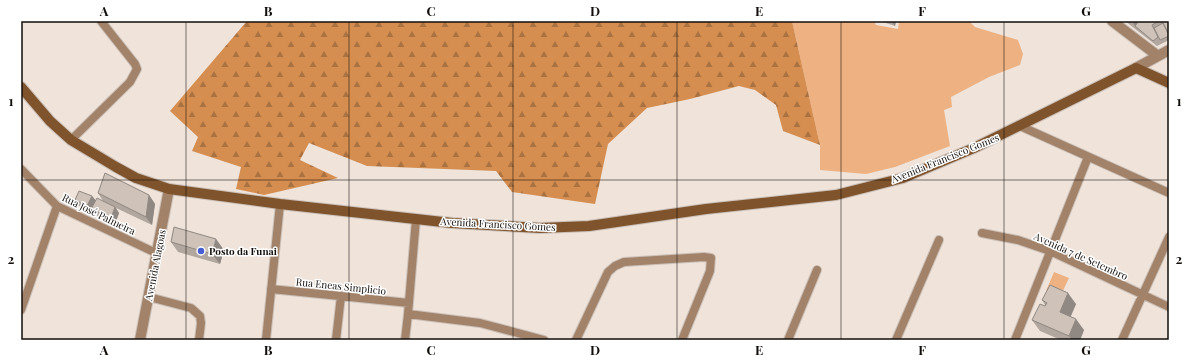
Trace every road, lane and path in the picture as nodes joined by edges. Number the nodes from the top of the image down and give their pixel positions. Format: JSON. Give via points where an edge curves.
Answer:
{"nodes":[{"id":1,"x":101,"y":21,"type":"edge"},
{"id":2,"x":1112,"y":21,"type":"edge"},
{"id":3,"x":1169,"y":50,"type":"edge"},
{"id":4,"x":1158,"y":56,"type":"junction"},
{"id":5,"x":1136,"y":68,"type":"junction"},
{"id":6,"x":1169,"y":83,"type":"edge"},
{"id":7,"x":21,"y":87,"type":"edge"},
{"id":8,"x":1020,"y":126,"type":"junction"},
{"id":9,"x":71,"y":140,"type":"junction"},
{"id":10,"x":1088,"y":157,"type":"junction"},
{"id":11,"x":21,"y":169,"type":"edge"},
{"id":12,"x":169,"y":189,"type":"junction"},
{"id":13,"x":1169,"y":193,"type":"edge"},
{"id":14,"x":280,"y":204,"type":"junction"},
{"id":15,"x":57,"y":206,"type":"junction"},
{"id":16,"x":416,"y":219,"type":"junction"},
{"id":17,"x":982,"y":233,"type":"dead end"},
{"id":18,"x":1169,"y":237,"type":"edge"},
{"id":19,"x":939,"y":240,"type":"dead end"},
{"id":20,"x":1050,"y":251,"type":"junction"},
{"id":21,"x":156,"y":253,"type":"junction"},
{"id":22,"x":817,"y":270,"type":"dead end"},
{"id":23,"x":271,"y":288,"type":"junction"},
{"id":24,"x":1142,"y":295,"type":"junction"},
{"id":25,"x":341,"y":296,"type":"junction"},
{"id":26,"x":149,"y":297,"type":"junction"},
{"id":27,"x":409,"y":303,"type":"junction"},
{"id":28,"x":1169,"y":307,"type":"edge"},
{"id":29,"x":21,"y":310,"type":"edge"},
{"id":30,"x":408,"y":314,"type":"junction"},
{"id":31,"x":140,"y":340,"type":"edge"},
{"id":32,"x":199,"y":340,"type":"edge"},
{"id":33,"x":266,"y":340,"type":"edge"},
{"id":34,"x":336,"y":340,"type":"edge"},
{"id":35,"x":405,"y":340,"type":"edge"},
{"id":36,"x":544,"y":340,"type":"edge"},
{"id":37,"x":576,"y":340,"type":"edge"},
{"id":38,"x":682,"y":340,"type":"edge"},
{"id":39,"x":788,"y":340,"type":"edge"},
{"id":40,"x":896,"y":340,"type":"edge"},
{"id":41,"x":1015,"y":340,"type":"edge"},
{"id":42,"x":1122,"y":340,"type":"edge"}],
"edges":[{"from":1,"to":9,"type":"street","via":[[138,69],[130,82]]},
{"from":2,"to":4,"type":"street"},
{"from":3,"to":4,"type":"street"},
{"from":4,"to":5,"type":"street"},
{"from":5,"to":6,"type":"main road"},
{"from":5,"to":8,"type":"main road","name":"Avenida Francisco Gomes"},
{"from":7,"to":9,"type":"main road","name":"Avenida Francisco Gomes","via":[[50,121]]},
{"from":8,"to":10,"type":"street"},
{"from":8,"to":16,"type":"main road","name":"Avenida Francisco Gomes","via":[[902,178],[836,195],[706,209],[589,226],[540,228]]},
{"from":9,"to":12,"type":"main road","name":"Avenida Francisco Gomes","via":[[116,168]]},
{"from":10,"to":13,"type":"street"},
{"from":10,"to":20,"type":"street"},
{"from":11,"to":15,"type":"street","name":"Rua José Palmeira"},
{"from":12,"to":14,"type":"main road","name":"Avenida Francisco Gomes"},
{"from":12,"to":21,"type":"street","name":"Avenida Alagoas"},
{"from":14,"to":16,"type":"main road","name":"Avenida Francisco Gomes"},
{"from":14,"to":23,"type":"street"},
{"from":15,"to":21,"type":"street","name":"Rua José Palmeira"},
{"from":15,"to":29,"type":"street"},
{"from":16,"to":27,"type":"street"},
{"from":17,"to":20,"type":"street","name":"Avenida 7 de Setembro","via":[[1018,240]]},
{"from":18,"to":24,"type":"street"},
{"from":19,"to":40,"type":"street"},
{"from":20,"to":24,"type":"street","name":"Avenida 7 de Setembro"},
{"from":20,"to":41,"type":"street"},
{"from":21,"to":26,"type":"street","name":"Avenida Alagoas"},
{"from":22,"to":39,"type":"street"},
{"from":23,"to":25,"type":"street","name":"Rua Eneas Simplicio"},
{"from":23,"to":33,"type":"street"},
{"from":24,"to":28,"type":"street","name":"Avenida 7 de Setembro"},
{"from":24,"to":42,"type":"street"},
{"from":25,"to":27,"type":"street","name":"Rua Eneas Simplicio"},
{"from":25,"to":34,"type":"street"},
{"from":26,"to":31,"type":"street","name":"Avenida Alagoas"},
{"from":26,"to":32,"type":"street","via":[[192,308],[200,316]]},
{"from":27,"to":30,"type":"street"},
{"from":30,"to":35,"type":"street"},
{"from":30,"to":36,"type":"street","via":[[480,323]]},
{"from":37,"to":38,"type":"street","via":[[608,272],[615,266],[624,262],[710,258],[710,271]]}]}
